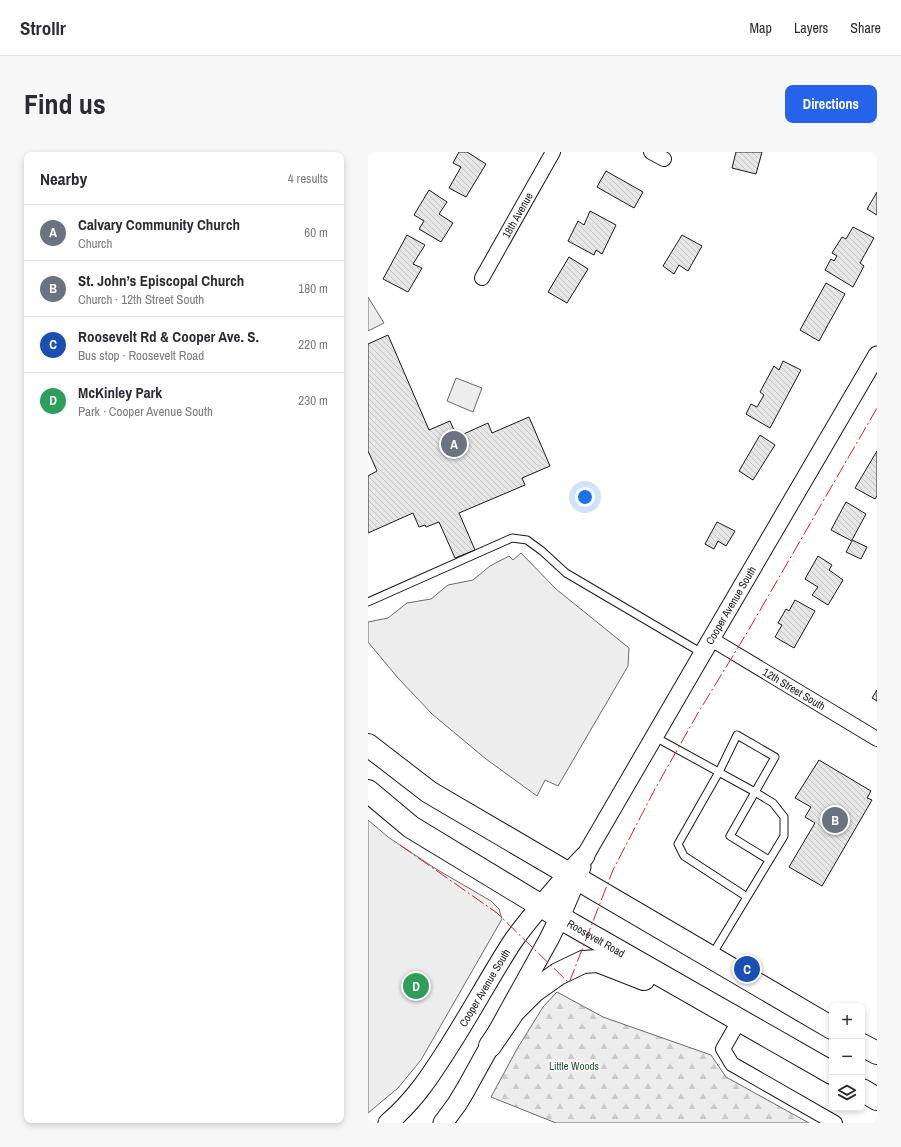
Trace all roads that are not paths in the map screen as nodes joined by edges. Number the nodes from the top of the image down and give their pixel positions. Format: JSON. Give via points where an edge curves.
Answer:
{"nodes":[{"id":1,"x":553,"y":152,"type":"edge"},
{"id":2,"x":652,"y":152,"type":"edge"},
{"id":3,"x":664,"y":159,"type":"dead end"},
{"id":4,"x":482,"y":278,"type":"dead end"},
{"id":5,"x":877,"y":355,"type":"edge"},
{"id":6,"x":368,"y":602,"type":"edge"},
{"id":7,"x":711,"y":639,"type":"junction"},
{"id":8,"x":702,"y":653,"type":"junction"},
{"id":9,"x":654,"y":737,"type":"junction"},
{"id":10,"x":877,"y":739,"type":"edge"},
{"id":11,"x":368,"y":745,"type":"edge"},
{"id":12,"x":719,"y":772,"type":"junction"},
{"id":13,"x":368,"y":791,"type":"edge"},
{"id":14,"x":755,"y":792,"type":"junction"},
{"id":15,"x":585,"y":856,"type":"joint"},
{"id":16,"x":769,"y":860,"type":"junction"},
{"id":17,"x":573,"y":876,"type":"junction"},
{"id":18,"x":747,"y":897,"type":"junction"},
{"id":19,"x":541,"y":906,"type":"junction"},
{"id":20,"x":560,"y":917,"type":"junction"},
{"id":21,"x":711,"y":957,"type":"junction"},
{"id":22,"x":710,"y":1005,"type":"junction"},
{"id":23,"x":740,"y":1021,"type":"junction"},
{"id":24,"x":829,"y":1026,"type":"edge"},
{"id":25,"x":490,"y":1046,"type":"junction"},
{"id":26,"x":865,"y":1047,"type":"edge"},
{"id":27,"x":877,"y":1053,"type":"edge"},
{"id":28,"x":829,"y":1072,"type":"edge"},
{"id":29,"x":865,"y":1092,"type":"edge"},
{"id":30,"x":877,"y":1099,"type":"edge"},
{"id":31,"x":388,"y":1123,"type":"edge"},
{"id":32,"x":443,"y":1123,"type":"edge"},
{"id":33,"x":835,"y":1123,"type":"edge"}],
"edges":[{"from":1,"to":4,"type":"street","name":"18th Avenue"},
{"from":2,"to":3,"type":"street"},
{"from":5,"to":7,"type":"street","name":"Cooper Avenue South"},
{"from":6,"to":8,"type":"lane","via":[[512,538],[527,540],[566,573]]},
{"from":7,"to":8,"type":"street","name":"Cooper Avenue South"},
{"from":7,"to":10,"type":"street","name":"12th Street South"},
{"from":8,"to":9,"type":"street","name":"Cooper Avenue South"},
{"from":9,"to":12,"type":"lane"},
{"from":9,"to":15,"type":"street","name":"Cooper Avenue South"},
{"from":11,"to":17,"type":"main road","via":[[429,792]]},
{"from":12,"to":14,"type":"lane"},
{"from":12,"to":14,"type":"lane","via":[[737,735],[775,757]]},
{"from":12,"to":18,"type":"lane","via":[[678,844],[684,856]]},
{"from":13,"to":19,"type":"main road","name":"Roosevelt Road","via":[[411,827]]},
{"from":14,"to":16,"type":"lane","via":[[773,803],[784,817],[784,836]]},
{"from":14,"to":16,"type":"lane","via":[[730,836]]},
{"from":15,"to":17,"type":"main road","name":"Cooper Avenue South"},
{"from":16,"to":18,"type":"lane"},
{"from":17,"to":19,"type":"main road","name":"Cooper Avenue South"},
{"from":17,"to":20,"type":"main road","name":"Cooper Avenue South"},
{"from":17,"to":21,"type":"main road"},
{"from":18,"to":21,"type":"lane"},
{"from":19,"to":20,"type":"main road","name":"Roosevelt Road"},
{"from":19,"to":31,"type":"main road","name":"Cooper Avenue South","via":[[512,943],[427,1081],[402,1111]]},
{"from":20,"to":22,"type":"main road","name":"Roosevelt Road"},
{"from":20,"to":25,"type":"main road","name":"Cooper Avenue South"},
{"from":21,"to":24,"type":"main road"},
{"from":22,"to":23,"type":"main road","name":"Roosevelt Road"},
{"from":22,"to":25,"type":"main road","via":[[598,961],[583,962],[558,974],[534,991],[514,1011]]},
{"from":23,"to":28,"type":"main road","name":"Roosevelt Road"},
{"from":23,"to":33,"type":"street","via":[[723,1049],[732,1064]]},
{"from":25,"to":32,"type":"main road","name":"Cooper Avenue South","via":[[457,1104]]},
{"from":26,"to":27,"type":"main road"},
{"from":29,"to":30,"type":"main road"}]}
